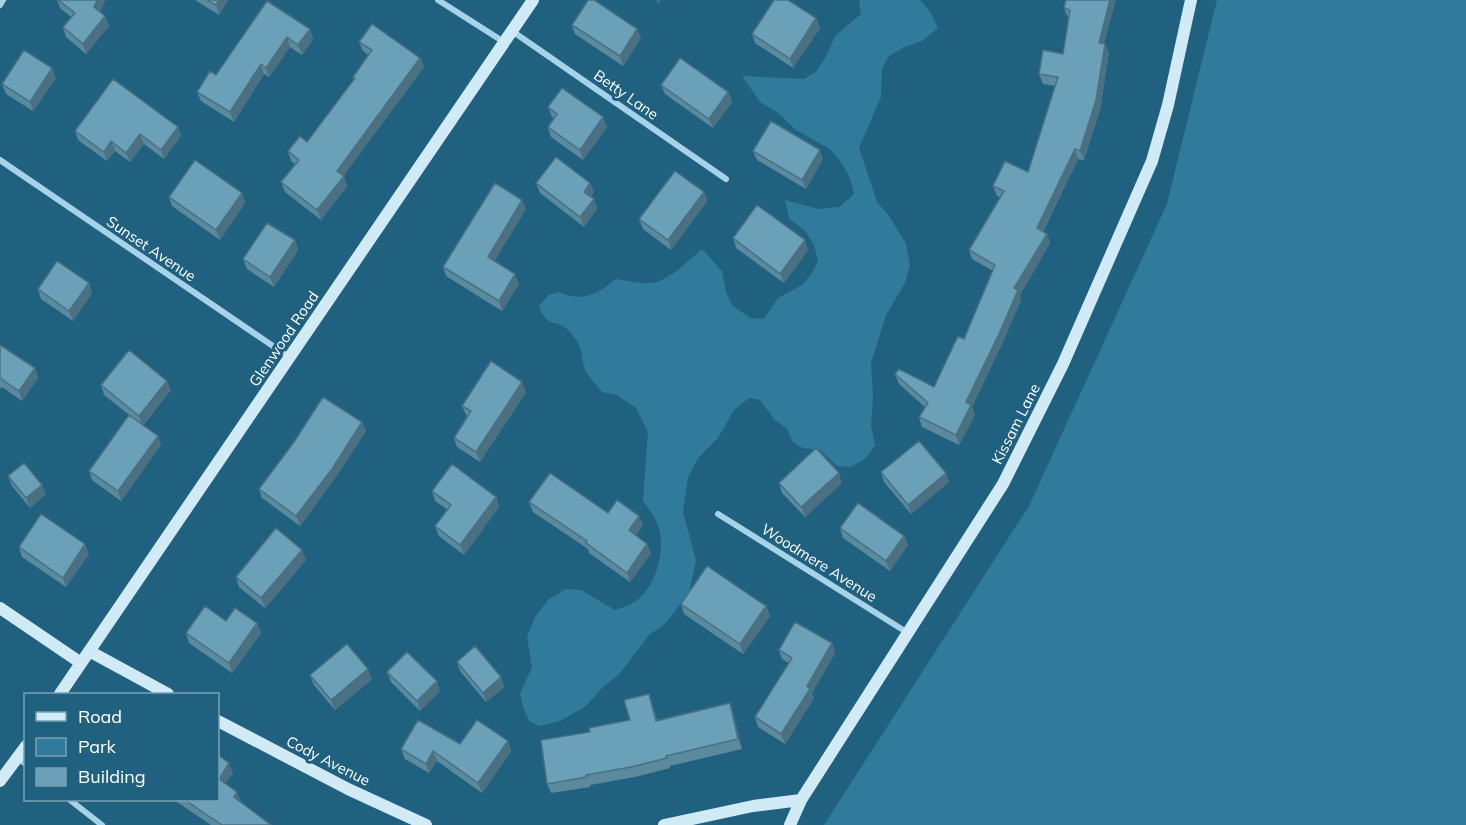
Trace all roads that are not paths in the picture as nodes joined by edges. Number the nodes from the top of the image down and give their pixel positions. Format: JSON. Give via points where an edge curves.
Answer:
{"nodes":[{"id":1,"x":3,"y":0,"type":"edge"},
{"id":2,"x":438,"y":0,"type":"edge"},
{"id":3,"x":533,"y":0,"type":"edge"},
{"id":4,"x":1191,"y":0,"type":"edge"},
{"id":5,"x":0,"y":4,"type":"edge"},
{"id":6,"x":512,"y":31,"type":"junction"},
{"id":7,"x":504,"y":43,"type":"junction"},
{"id":8,"x":0,"y":160,"type":"edge"},
{"id":9,"x":726,"y":179,"type":"dead end"},
{"id":10,"x":289,"y":357,"type":"junction"},
{"id":11,"x":718,"y":513,"type":"dead end"},
{"id":12,"x":0,"y":608,"type":"edge"},
{"id":13,"x":908,"y":633,"type":"junction"},
{"id":14,"x":89,"y":651,"type":"junction"},
{"id":15,"x":81,"y":663,"type":"junction"},
{"id":16,"x":61,"y":693,"type":"edge"},
{"id":17,"x":166,"y":693,"type":"edge"},
{"id":18,"x":219,"y":722,"type":"edge"},
{"id":19,"x":21,"y":761,"type":"edge"},
{"id":20,"x":0,"y":781,"type":"edge"},
{"id":21,"x":801,"y":800,"type":"junction"},
{"id":22,"x":71,"y":801,"type":"edge"},
{"id":23,"x":102,"y":825,"type":"edge"},
{"id":24,"x":426,"y":825,"type":"edge"},
{"id":25,"x":664,"y":825,"type":"edge"},
{"id":26,"x":790,"y":825,"type":"edge"}],
"edges":[{"from":1,"to":5,"type":"street"},
{"from":2,"to":7,"type":"street"},
{"from":3,"to":6,"type":"street","name":"Glenwood Road"},
{"from":4,"to":13,"type":"street","name":"Kissam Lane","via":[[1152,161],[1063,364],[1003,484]]},
{"from":6,"to":7,"type":"street","name":"Glenwood Road"},
{"from":6,"to":9,"type":"street","name":"Betty Lane"},
{"from":7,"to":10,"type":"street","name":"Glenwood Road"},
{"from":8,"to":10,"type":"street","name":"Sunset Avenue"},
{"from":10,"to":14,"type":"street","name":"Glenwood Road"},
{"from":11,"to":13,"type":"street","name":"Woodmere Avenue"},
{"from":12,"to":15,"type":"street"},
{"from":13,"to":21,"type":"street","name":"Kissam Lane"},
{"from":14,"to":15,"type":"street","name":"Glenwood Road"},
{"from":14,"to":17,"type":"street"},
{"from":15,"to":16,"type":"street","name":"Glenwood Road"},
{"from":18,"to":24,"type":"street","name":"Cody Avenue"},
{"from":19,"to":20,"type":"street"},
{"from":21,"to":25,"type":"street"},
{"from":21,"to":26,"type":"street","name":"Kissam Lane"},
{"from":22,"to":23,"type":"street"}]}
